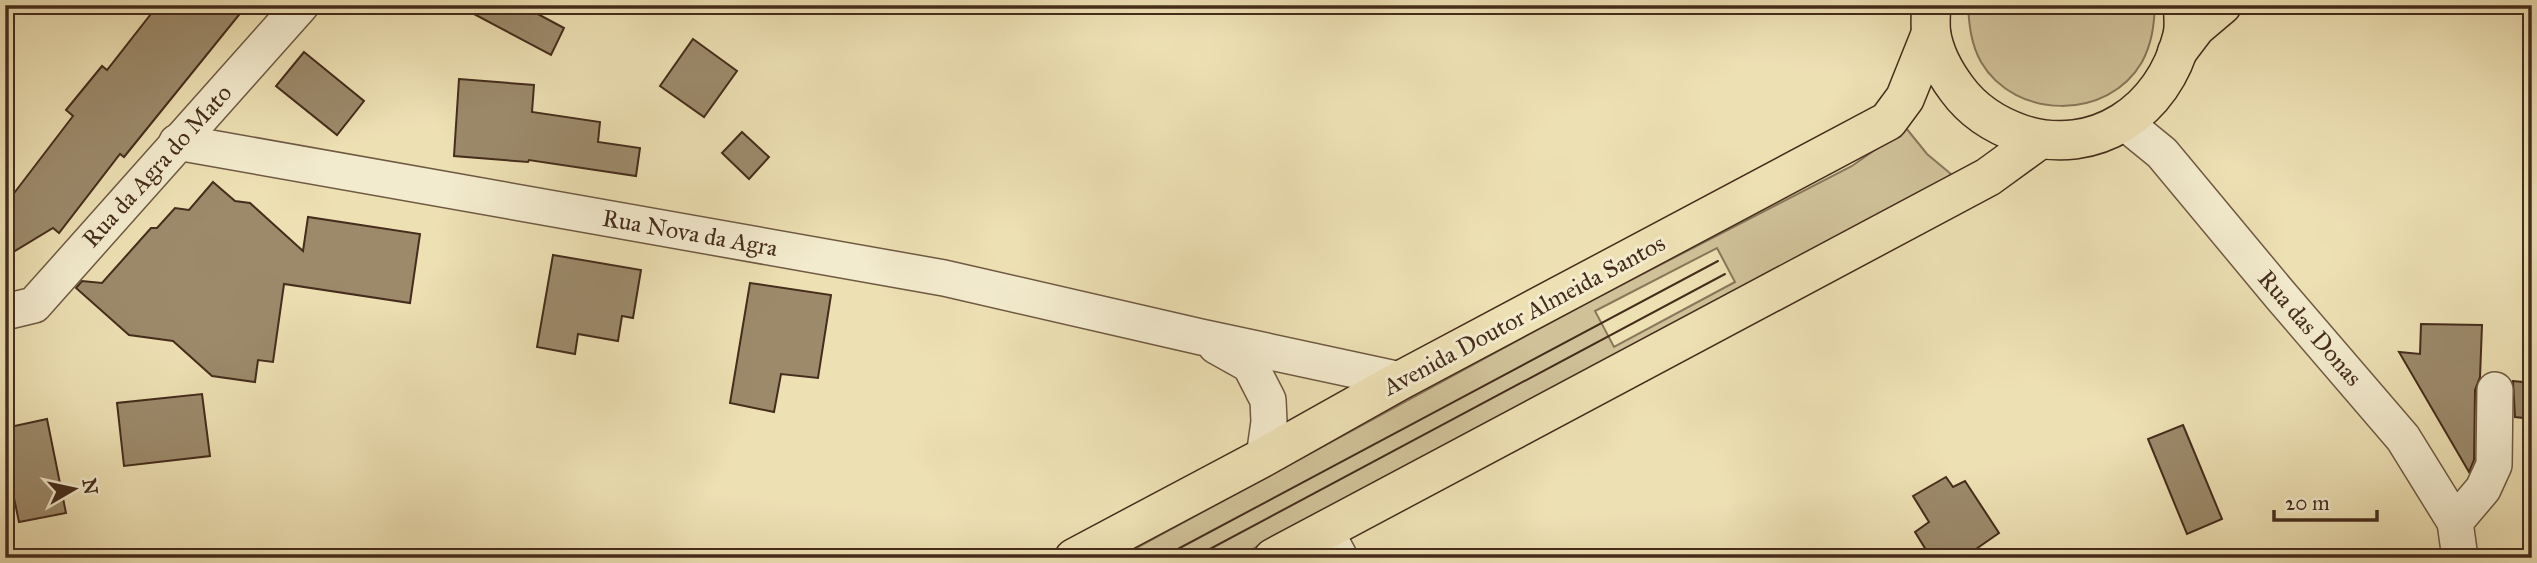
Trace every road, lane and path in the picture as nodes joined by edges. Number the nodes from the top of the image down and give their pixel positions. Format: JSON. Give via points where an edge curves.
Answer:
{"nodes":[{"id":1,"x":301,"y":5,"type":"edge"},
{"id":2,"x":2183,"y":5,"type":"edge"},
{"id":3,"x":2222,"y":5,"type":"edge"},
{"id":4,"x":1931,"y":19,"type":"edge"},
{"id":5,"x":2177,"y":52,"type":"junction"},
{"id":6,"x":2124,"y":122,"type":"junction"},
{"id":7,"x":2039,"y":139,"type":"junction"},
{"id":8,"x":177,"y":142,"type":"junction"},
{"id":9,"x":5,"y":312,"type":"edge"},
{"id":10,"x":1201,"y":337,"type":"junction"},
{"id":11,"x":1401,"y":380,"type":"junction"},
{"id":12,"x":2496,"y":390,"type":"dead end"},
{"id":13,"x":1264,"y":457,"type":"junction"},
{"id":14,"x":2455,"y":522,"type":"junction"},
{"id":15,"x":1333,"y":544,"type":"edge"},
{"id":16,"x":1074,"y":558,"type":"edge"},
{"id":17,"x":1273,"y":558,"type":"edge"},
{"id":18,"x":2460,"y":558,"type":"edge"}],
"edges":[{"from":1,"to":8,"type":"street","name":"Rua da Agra do Mato"},
{"from":2,"to":5,"type":"main road","via":[[2183,35]]},
{"from":3,"to":5,"type":"main road","via":[[2196,27]]},
{"from":4,"to":7,"type":"main road","via":[[1944,71],[1967,104],[2000,127]]},
{"from":4,"to":11,"type":"main road","name":"Avenida Doutor Almeida Santos","via":[[1905,98],[1888,121]]},
{"from":5,"to":6,"type":"main road","via":[[2157,92]]},
{"from":6,"to":7,"type":"main road","via":[[2068,140]]},
{"from":6,"to":14,"type":"street","name":"Rua das Donas","via":[[2162,153],[2395,428]]},
{"from":7,"to":15,"type":"main road","via":[[1988,177]]},
{"from":8,"to":9,"type":"street","name":"Rua da Agra do Mato","via":[[34,305]]},
{"from":8,"to":10,"type":"street","name":"Rua Nova da Agra","via":[[944,278]]},
{"from":10,"to":11,"type":"street","name":"Rua Nova da Agra"},
{"from":10,"to":13,"type":"street","name":"Rua Nova da Agra","via":[[1250,365],[1268,400]]},
{"from":11,"to":13,"type":"main road","name":"Avenida Doutor Almeida Santos"},
{"from":12,"to":14,"type":"street","via":[[2494,465],[2483,489]]},
{"from":13,"to":16,"type":"main road","name":"Avenida Doutor Almeida Santos"},
{"from":14,"to":18,"type":"street","name":"Rua das Donas"},
{"from":15,"to":17,"type":"main road"}]}
